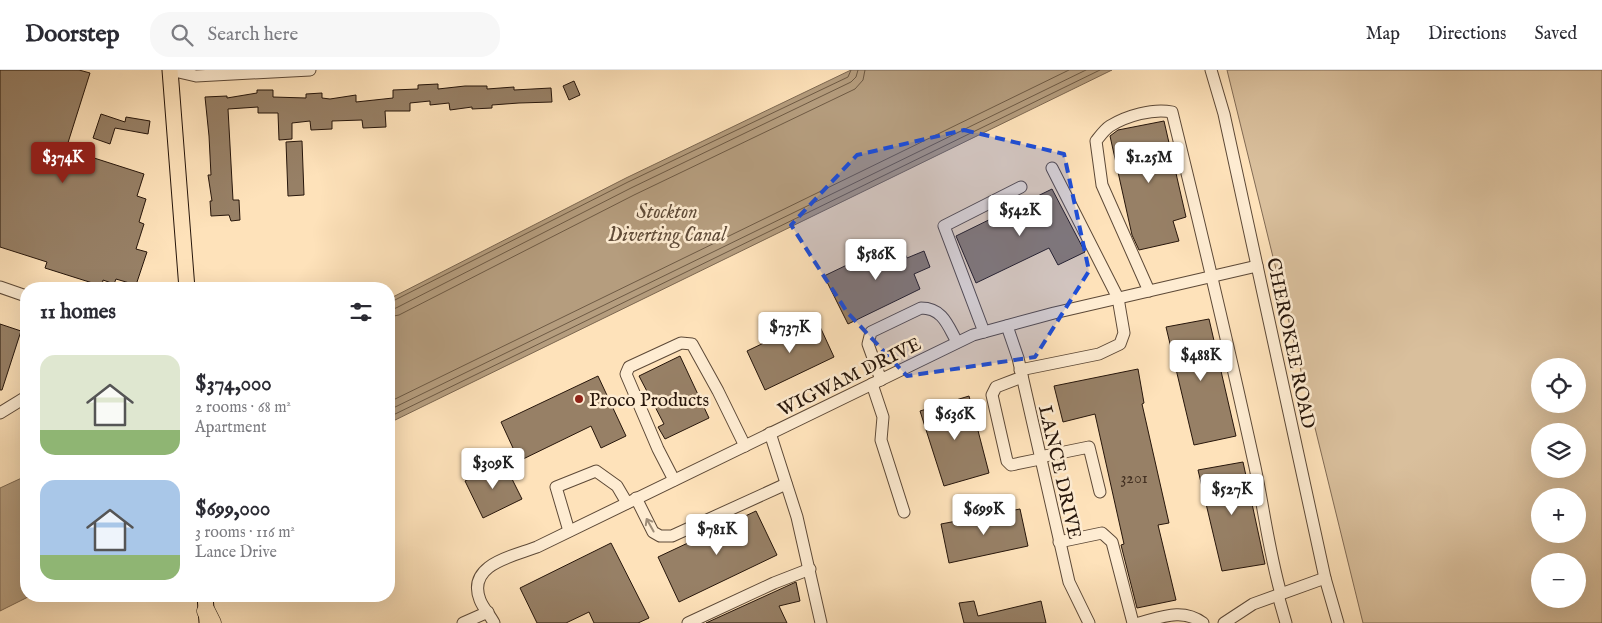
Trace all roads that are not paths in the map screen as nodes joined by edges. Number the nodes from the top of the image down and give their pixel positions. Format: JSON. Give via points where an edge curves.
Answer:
{"nodes":[{"id":1,"x":170,"y":70,"type":"edge"},
{"id":2,"x":310,"y":70,"type":"edge"},
{"id":3,"x":1211,"y":70,"type":"edge"},
{"id":4,"x":1052,"y":168,"type":"dead end"},
{"id":5,"x":1021,"y":187,"type":"dead end"},
{"id":6,"x":1258,"y":266,"type":"junction"},
{"id":7,"x":1211,"y":277,"type":"junction"},
{"id":8,"x":186,"y":282,"type":"edge"},
{"id":9,"x":0,"y":286,"type":"edge"},
{"id":10,"x":1150,"y":291,"type":"junction"},
{"id":11,"x":20,"y":294,"type":"edge"},
{"id":12,"x":1118,"y":298,"type":"junction"},
{"id":13,"x":1007,"y":326,"type":"junction"},
{"id":14,"x":984,"y":332,"type":"junction"},
{"id":15,"x":957,"y":342,"type":"junction"},
{"id":16,"x":1021,"y":373,"type":"junction"},
{"id":17,"x":876,"y":382,"type":"junction"},
{"id":18,"x":20,"y":400,"type":"edge"},
{"id":19,"x":0,"y":412,"type":"edge"},
{"id":20,"x":770,"y":433,"type":"junction"},
{"id":21,"x":745,"y":446,"type":"junction"},
{"id":22,"x":1040,"y":458,"type":"junction"},
{"id":23,"x":674,"y":480,"type":"junction"},
{"id":24,"x":786,"y":484,"type":"junction"},
{"id":25,"x":1100,"y":492,"type":"dead end"},
{"id":26,"x":631,"y":501,"type":"junction"},
{"id":27,"x":904,"y":512,"type":"dead end"},
{"id":28,"x":568,"y":531,"type":"junction"},
{"id":29,"x":1059,"y":542,"type":"junction"},
{"id":30,"x":810,"y":569,"type":"junction"},
{"id":31,"x":1326,"y":578,"type":"junction"},
{"id":32,"x":1279,"y":594,"type":"junction"},
{"id":33,"x":488,"y":612,"type":"junction"},
{"id":34,"x":463,"y":623,"type":"edge"},
{"id":35,"x":494,"y":623,"type":"edge"},
{"id":36,"x":688,"y":623,"type":"edge"},
{"id":37,"x":822,"y":623,"type":"edge"},
{"id":38,"x":1090,"y":623,"type":"edge"},
{"id":39,"x":1133,"y":623,"type":"edge"},
{"id":40,"x":1140,"y":623,"type":"edge"},
{"id":41,"x":1203,"y":623,"type":"edge"},
{"id":42,"x":1224,"y":623,"type":"edge"},
{"id":43,"x":1286,"y":623,"type":"edge"},
{"id":44,"x":1338,"y":623,"type":"edge"}],
"edges":[{"from":1,"to":2,"type":"street","via":[[196,76]]},
{"from":1,"to":8,"type":"main road"},
{"from":3,"to":6,"type":"street","name":"CHEROKEE ROAD"},
{"from":4,"to":12,"type":"street"},
{"from":5,"to":14,"type":"street","via":[[944,226]]},
{"from":6,"to":7,"type":"street","name":"WIGWAM DRIVE"},
{"from":6,"to":31,"type":"street","name":"CHEROKEE ROAD"},
{"from":7,"to":10,"type":"street","name":"WIGWAM DRIVE"},
{"from":7,"to":10,"type":"street","via":[[1172,112],[1163,110],[1135,116],[1109,126],[1096,141],[1102,185]]},
{"from":7,"to":32,"type":"street","via":[[1255,469]]},
{"from":9,"to":11,"type":"street"},
{"from":10,"to":12,"type":"street","name":"WIGWAM DRIVE"},
{"from":12,"to":13,"type":"street","name":"WIGWAM DRIVE"},
{"from":12,"to":16,"type":"street","via":[[1124,333],[1120,344],[1099,354]]},
{"from":13,"to":14,"type":"street","name":"WIGWAM DRIVE"},
{"from":13,"to":16,"type":"street","name":"LANCE DRIVE"},
{"from":14,"to":15,"type":"street","name":"WIGWAM DRIVE"},
{"from":15,"to":17,"type":"street","name":"WIGWAM DRIVE"},
{"from":15,"to":17,"type":"street","via":[[942,314],[929,308],[921,308],[871,332],[868,344]]},
{"from":16,"to":22,"type":"street","name":"LANCE DRIVE"},
{"from":16,"to":22,"type":"street","via":[[996,388],[992,394],[1000,432],[1011,465]]},
{"from":17,"to":20,"type":"street","name":"WIGWAM DRIVE"},
{"from":17,"to":27,"type":"street","via":[[883,417],[881,440]]},
{"from":18,"to":19,"type":"street"},
{"from":20,"to":21,"type":"street","name":"WIGWAM DRIVE"},
{"from":20,"to":24,"type":"street"},
{"from":21,"to":23,"type":"street","name":"WIGWAM DRIVE"},
{"from":21,"to":23,"type":"street","via":[[692,344],[681,343],[629,368],[626,374]]},
{"from":22,"to":25,"type":"street","via":[[1089,447]]},
{"from":22,"to":29,"type":"street","name":"LANCE DRIVE"},
{"from":23,"to":26,"type":"street","name":"WIGWAM DRIVE"},
{"from":24,"to":26,"type":"street","one_way":true,"via":[[672,536],[653,532]]},
{"from":24,"to":30,"type":"street"},
{"from":26,"to":28,"type":"street","name":"WIGWAM DRIVE"},
{"from":26,"to":28,"type":"street","via":[[596,471],[556,487]]},
{"from":28,"to":33,"type":"street","name":"WIGWAM DRIVE","via":[[487,567],[480,578],[478,592]]},
{"from":29,"to":38,"type":"street","name":"LANCE DRIVE","via":[[1069,582]]},
{"from":29,"to":39,"type":"street","via":[[1102,533],[1107,536],[1112,542]]},
{"from":30,"to":36,"type":"street"},
{"from":30,"to":37,"type":"street"},
{"from":31,"to":32,"type":"street"},
{"from":31,"to":44,"type":"street","name":"CHEROKEE ROAD"},
{"from":32,"to":42,"type":"street","via":[[1253,604]]},
{"from":32,"to":43,"type":"street"},
{"from":33,"to":34,"type":"street"},
{"from":33,"to":35,"type":"street"},
{"from":40,"to":41,"type":"street","via":[[1182,613]]}]}
